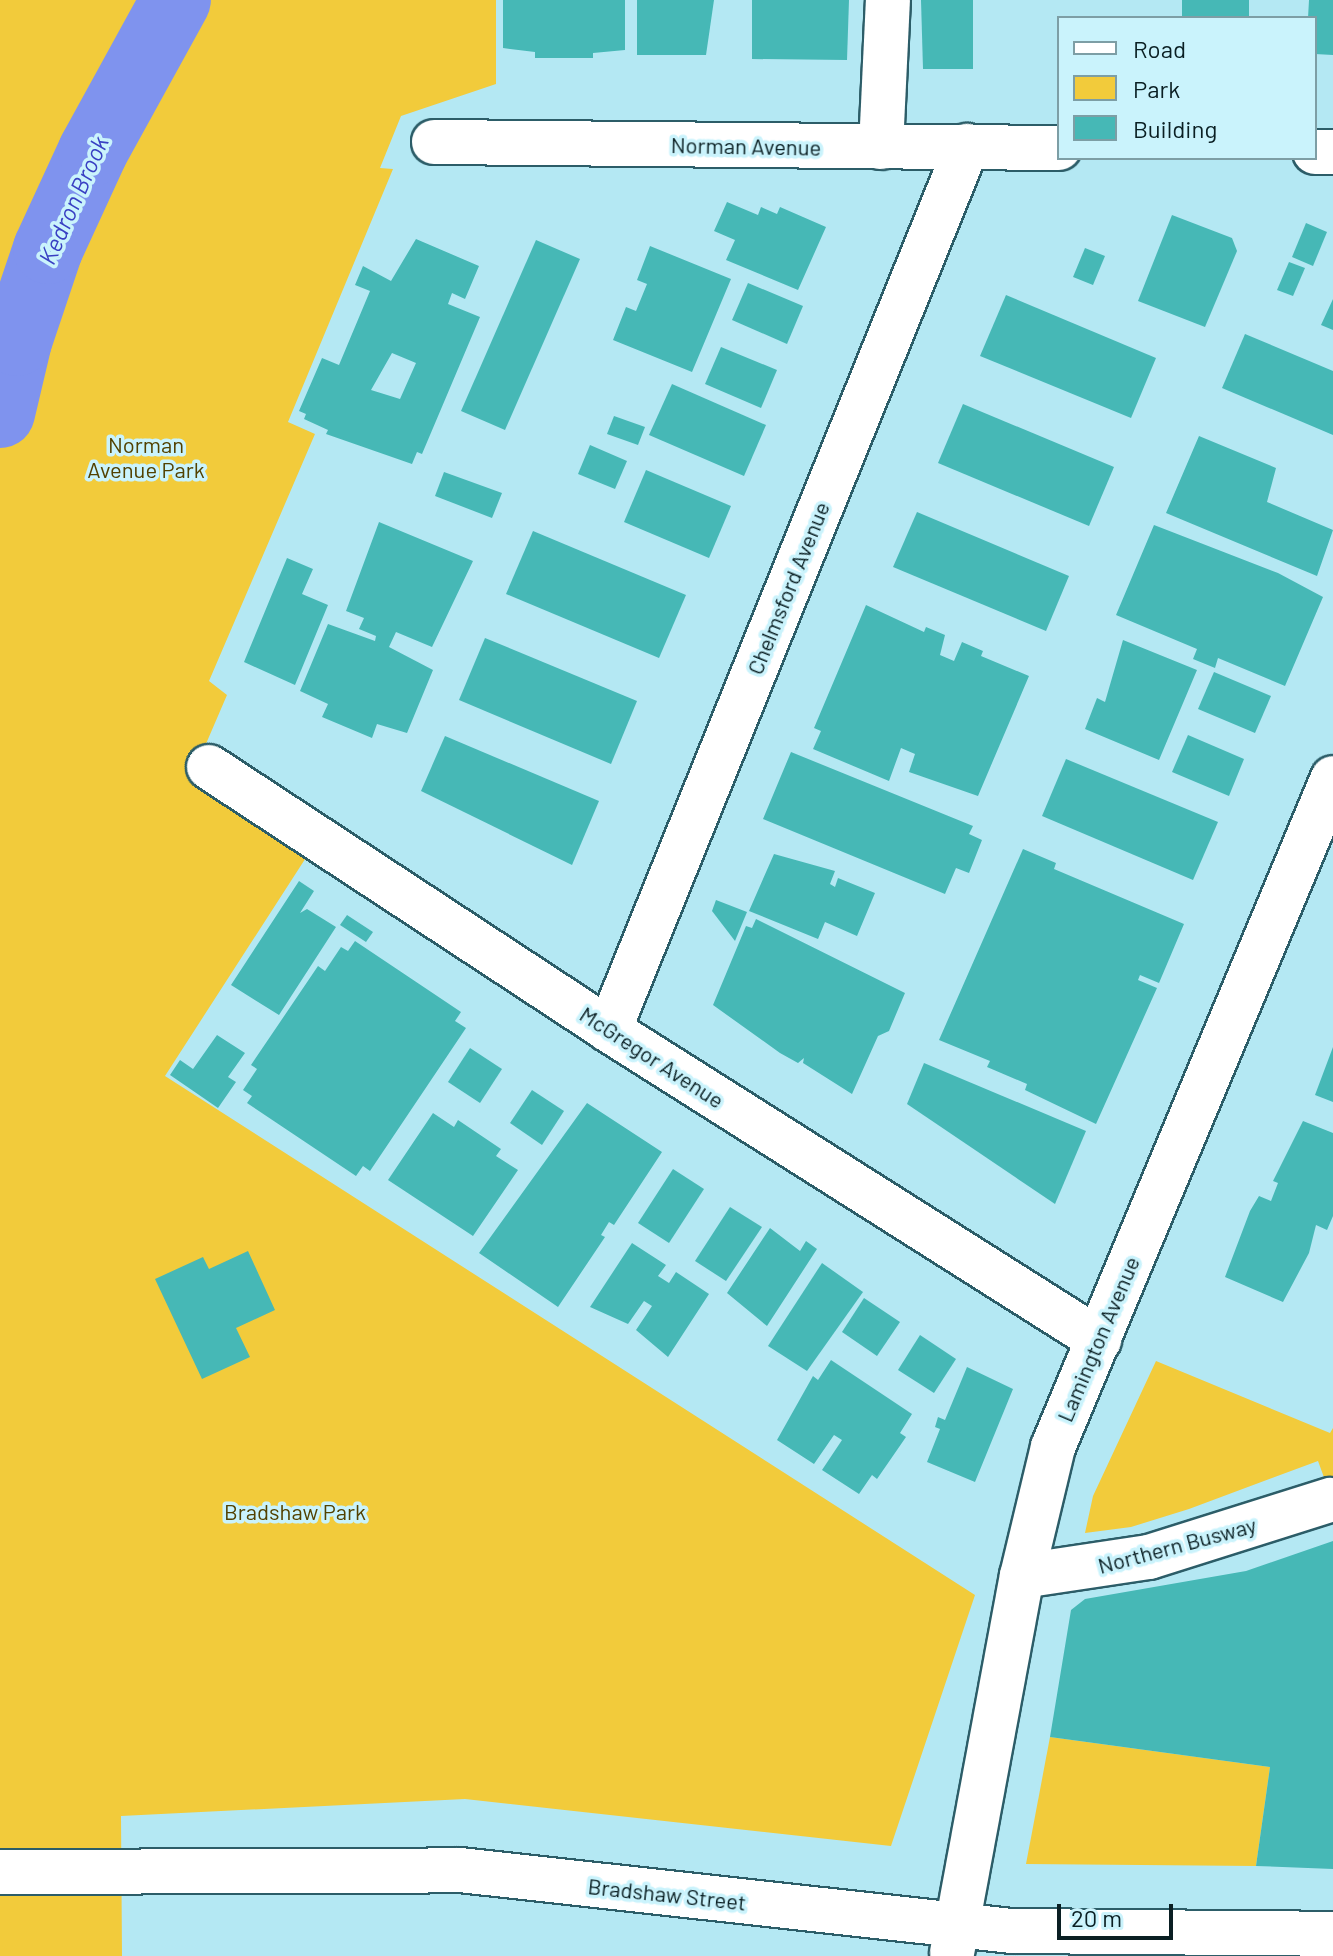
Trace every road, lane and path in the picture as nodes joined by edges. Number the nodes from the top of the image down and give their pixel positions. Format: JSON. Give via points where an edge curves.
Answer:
{"nodes":[{"id":1,"x":888,"y":0,"type":"edge"},
{"id":2,"x":434,"y":142,"type":"dead end"},
{"id":3,"x":967,"y":146,"type":"junction"},
{"id":4,"x":881,"y":147,"type":"junction"},
{"id":5,"x":1057,"y":148,"type":"edge"},
{"id":6,"x":209,"y":767,"type":"dead end"},
{"id":7,"x":1333,"y":778,"type":"edge"},
{"id":8,"x":609,"y":1030,"type":"junction"},
{"id":9,"x":1099,"y":1340,"type":"junction"},
{"id":10,"x":1330,"y":1500,"type":"dead end"},
{"id":11,"x":1022,"y":1576,"type":"junction"},
{"id":12,"x":0,"y":1872,"type":"edge"},
{"id":13,"x":1333,"y":1934,"type":"edge"},
{"id":14,"x":948,"y":1946,"type":"edge"}],
"edges":[{"from":1,"to":4,"type":"street"},
{"from":2,"to":4,"type":"street","name":"Norman Avenue"},
{"from":3,"to":4,"type":"street","name":"Norman Avenue"},
{"from":3,"to":5,"type":"street","name":"Norman Avenue"},
{"from":3,"to":8,"type":"street","name":"Chelmsford Avenue"},
{"from":6,"to":8,"type":"street","name":"McGregor Avenue"},
{"from":7,"to":9,"type":"street","name":"Lamington Avenue"},
{"from":8,"to":9,"type":"street","name":"McGregor Avenue"},
{"from":9,"to":11,"type":"street","name":"Lamington Avenue","via":[[1049,1457]]},
{"from":10,"to":11,"type":"street","name":"Northern Busway","via":[[1149,1557]]},
{"from":11,"to":14,"type":"street","name":"Lamington Avenue","via":[[971,1867]]},
{"from":12,"to":14,"type":"street","name":"Bradshaw Street","via":[[460,1870]]},
{"from":13,"to":14,"type":"street","name":"Bradshaw Street","via":[[1091,1935]]}]}
